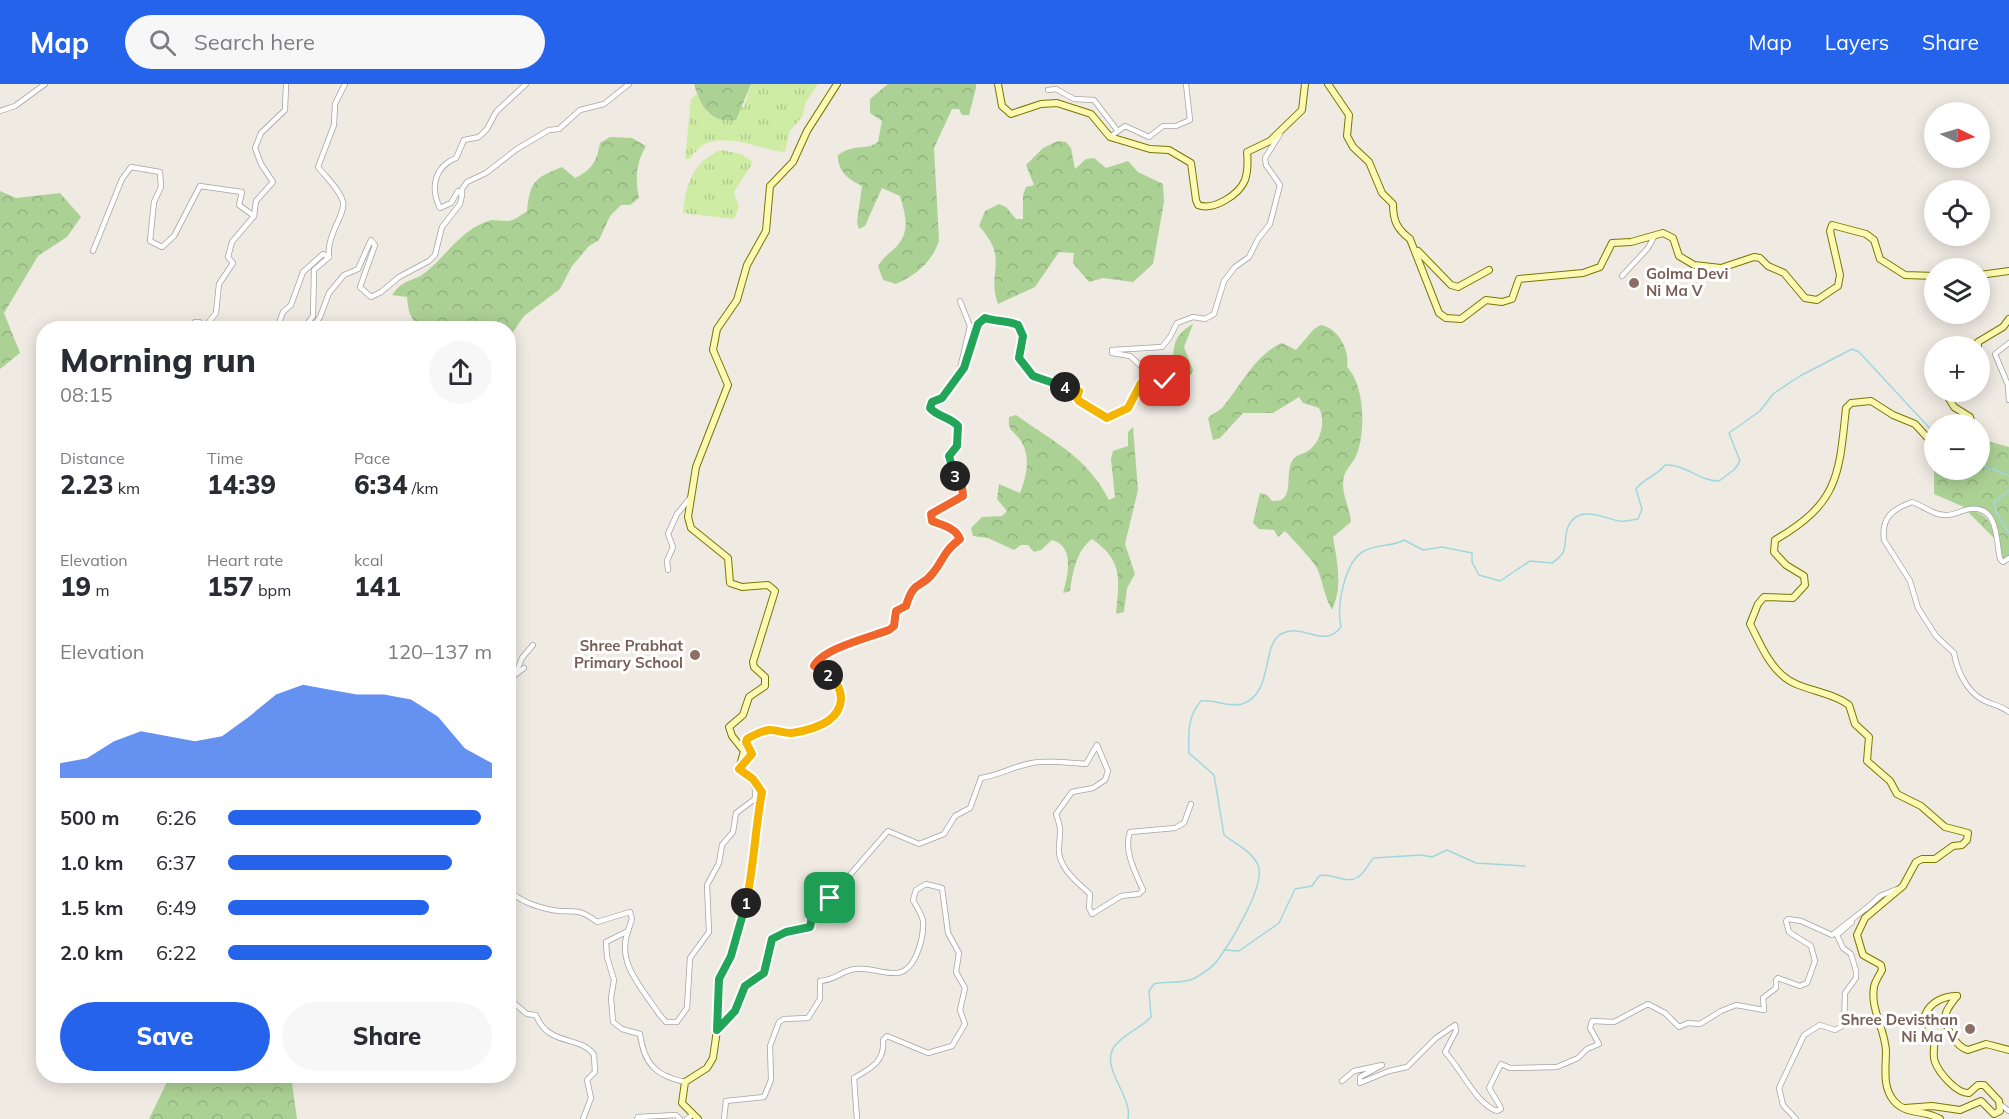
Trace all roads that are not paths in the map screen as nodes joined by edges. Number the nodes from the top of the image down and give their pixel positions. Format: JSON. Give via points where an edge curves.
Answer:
{"nodes":[{"id":1,"x":45,"y":84,"type":"edge"},
{"id":2,"x":286,"y":84,"type":"edge"},
{"id":3,"x":345,"y":84,"type":"edge"},
{"id":4,"x":526,"y":84,"type":"edge"},
{"id":5,"x":629,"y":84,"type":"edge"},
{"id":6,"x":837,"y":84,"type":"edge"},
{"id":7,"x":998,"y":84,"type":"edge"},
{"id":8,"x":1186,"y":84,"type":"edge"},
{"id":9,"x":1305,"y":84,"type":"edge"},
{"id":10,"x":1328,"y":84,"type":"edge"},
{"id":11,"x":1048,"y":90,"type":"dead end"},
{"id":12,"x":0,"y":111,"type":"edge"},
{"id":13,"x":1282,"y":129,"type":"junction"},
{"id":14,"x":1117,"y":130,"type":"junction"},
{"id":15,"x":1110,"y":136,"type":"junction"},
{"id":16,"x":462,"y":195,"type":"junction"},
{"id":17,"x":254,"y":216,"type":"junction"},
{"id":18,"x":1655,"y":235,"type":"junction"},
{"id":19,"x":1414,"y":247,"type":"junction"},
{"id":20,"x":93,"y":250,"type":"dead end"},
{"id":21,"x":329,"y":257,"type":"junction"},
{"id":22,"x":1489,"y":270,"type":"dead end"},
{"id":23,"x":2009,"y":270,"type":"edge"},
{"id":24,"x":1990,"y":273,"type":"edge"},
{"id":25,"x":1924,"y":275,"type":"edge"},
{"id":26,"x":1622,"y":276,"type":"dead end"},
{"id":27,"x":960,"y":301,"type":"dead end"},
{"id":28,"x":2009,"y":320,"type":"edge"},
{"id":29,"x":210,"y":321,"type":"edge"},
{"id":30,"x":280,"y":321,"type":"edge"},
{"id":31,"x":309,"y":321,"type":"edge"},
{"id":32,"x":317,"y":321,"type":"edge"},
{"id":33,"x":1988,"y":336,"type":"edge"},
{"id":34,"x":2009,"y":343,"type":"edge"},
{"id":35,"x":957,"y":380,"type":"junction"},
{"id":36,"x":2009,"y":400,"type":"edge"},
{"id":37,"x":1949,"y":402,"type":"edge"},
{"id":38,"x":1966,"y":414,"type":"edge"},
{"id":39,"x":1924,"y":434,"type":"edge"},
{"id":40,"x":692,"y":495,"type":"junction"},
{"id":41,"x":2009,"y":558,"type":"edge"},
{"id":42,"x":668,"y":570,"type":"dead end"},
{"id":43,"x":533,"y":645,"type":"dead end"},
{"id":44,"x":525,"y":668,"type":"dead end"},
{"id":45,"x":516,"y":673,"type":"joint"},
{"id":46,"x":2009,"y":712,"type":"edge"},
{"id":47,"x":739,"y":766,"type":"junction"},
{"id":48,"x":748,"y":775,"type":"junction"},
{"id":49,"x":1191,"y":804,"type":"dead end"},
{"id":50,"x":1897,"y":889,"type":"junction"},
{"id":51,"x":516,"y":895,"type":"edge"},
{"id":52,"x":1869,"y":906,"type":"junction"},
{"id":53,"x":628,"y":931,"type":"junction"},
{"id":54,"x":516,"y":1005,"type":"edge"},
{"id":55,"x":717,"y":1030,"type":"junction"},
{"id":56,"x":2009,"y":1050,"type":"edge"},
{"id":57,"x":1342,"y":1081,"type":"dead end"},
{"id":58,"x":686,"y":1082,"type":"junction"},
{"id":59,"x":2001,"y":1105,"type":"junction"},
{"id":60,"x":1905,"y":1108,"type":"junction"},
{"id":61,"x":2009,"y":1111,"type":"edge"},
{"id":62,"x":692,"y":1117,"type":"edge"},
{"id":63,"x":583,"y":1119,"type":"edge"},
{"id":64,"x":638,"y":1119,"type":"edge"},
{"id":65,"x":680,"y":1119,"type":"edge"},
{"id":66,"x":724,"y":1119,"type":"edge"},
{"id":67,"x":857,"y":1119,"type":"edge"},
{"id":68,"x":1796,"y":1119,"type":"edge"},
{"id":69,"x":1940,"y":1119,"type":"edge"}],
"edges":[{"from":1,"to":12,"type":"street","via":[[15,106]]},
{"from":2,"to":17,"type":"street","via":[[285,110],[261,133],[255,148],[273,182],[256,201]]},
{"from":3,"to":21,"type":"street","via":[[335,104],[334,125],[318,167],[343,200],[344,208],[331,234]]},
{"from":4,"to":16,"type":"street","via":[[496,112],[487,129],[464,140],[456,158],[440,168],[434,196],[440,208],[451,203],[458,191]]},
{"from":5,"to":16,"type":"street","via":[[604,104],[580,111],[559,129],[549,130],[486,173],[475,176],[462,189]]},
{"from":6,"to":40,"type":"main road","via":[[807,131],[793,162],[770,186],[766,231],[747,265],[737,300],[717,329],[713,350],[728,386],[696,467]]},
{"from":7,"to":15,"type":"main road","via":[[1002,106],[1011,114],[1057,103],[1091,114]]},
{"from":8,"to":14,"type":"street","via":[[1190,120],[1163,126],[1149,137],[1125,126]]},
{"from":9,"to":13,"type":"main road","via":[[1302,110]]},
{"from":10,"to":19,"type":"main road","via":[[1349,115],[1347,135],[1353,147],[1369,162],[1382,193],[1394,204],[1394,218],[1400,231]]},
{"from":11,"to":14,"type":"street","via":[[1074,99],[1094,100]]},
{"from":13,"to":15,"type":"main road","via":[[1270,141],[1247,152],[1244,183],[1234,194],[1218,204],[1203,207],[1196,200],[1191,163],[1181,154]]},
{"from":13,"to":35,"type":"street","via":[[1265,158],[1280,185],[1270,224],[1249,257],[1224,281],[1214,314],[1177,323],[1162,347],[1112,350],[1153,369],[1172,385],[1141,383],[1128,408],[1107,418],[1079,401],[1079,391],[1033,376],[1019,358],[1023,336],[1018,325],[985,318],[978,324]]},
{"from":14,"to":15,"type":"street"},
{"from":16,"to":32,"type":"street","via":[[442,227],[435,255],[429,261],[370,297],[360,287],[375,245],[371,240],[358,269],[344,275],[329,293]]},
{"from":17,"to":20,"type":"street","via":[[239,205],[242,192],[200,186],[174,236],[162,247],[150,241],[160,172],[131,167],[122,179]]},
{"from":17,"to":29,"type":"street","via":[[232,242],[228,257],[233,263],[219,284],[216,313]]},
{"from":18,"to":19,"type":"main road","via":[[1612,243],[1600,267],[1583,273],[1519,279],[1512,298],[1502,302],[1486,300],[1461,319],[1439,313]]},
{"from":18,"to":25,"type":"main road","via":[[1663,233],[1673,238],[1679,256],[1695,265],[1720,268],[1760,258],[1784,273],[1805,298],[1817,300],[1838,286],[1840,275],[1832,225],[1866,234],[1874,240],[1880,259],[1905,274]]},
{"from":18,"to":26,"type":"street"},
{"from":19,"to":22,"type":"main road","via":[[1451,285],[1458,287]]},
{"from":21,"to":30,"type":"street","via":[[323,254],[303,272],[291,305]]},
{"from":21,"to":31,"type":"street","via":[[314,270],[313,316]]},
{"from":23,"to":24,"type":"main road"},
{"from":27,"to":35,"type":"street","via":[[970,326]]},
{"from":28,"to":33,"type":"main road"},
{"from":34,"to":36,"type":"street","via":[[1995,354],[2008,385]]},
{"from":35,"to":47,"type":"street","via":[[930,408],[958,426],[957,446],[949,456],[963,496],[931,514],[932,521],[949,527],[960,539],[945,551],[931,577],[914,588],[906,606],[896,611],[894,626],[816,661],[814,666],[837,684],[841,701],[836,716],[790,733],[770,730],[747,739],[752,754]]},
{"from":37,"to":38,"type":"main road"},
{"from":39,"to":50,"type":"main road","via":[[1915,424],[1871,401],[1851,403],[1846,408],[1834,486],[1810,516],[1775,540],[1774,552],[1804,576],[1805,585],[1793,598],[1764,597],[1750,624],[1783,677],[1828,692],[1848,704],[1856,724],[1869,737],[1867,761],[1897,794],[1921,806],[1945,827],[1968,833],[1962,844],[1935,859],[1916,862],[1906,882]]},
{"from":40,"to":42,"type":"street","via":[[668,534],[673,547]]},
{"from":40,"to":47,"type":"main road","via":[[688,523],[728,558],[730,584],[768,585],[775,591],[753,662],[765,677],[765,686],[749,697],[743,715],[729,727],[744,751]]},
{"from":41,"to":46,"type":"street","via":[[2003,562],[2000,559],[1996,525],[1984,512],[1970,509],[1946,516],[1912,502],[1896,508],[1887,517],[1884,540],[1910,581],[1918,608],[1936,636],[1954,653],[1955,664],[1970,689],[1982,700],[1999,704]]},
{"from":43,"to":45,"type":"street"},
{"from":44,"to":45,"type":"street"},
{"from":47,"to":48,"type":"main road"},
{"from":48,"to":53,"type":"street","via":[[756,799],[736,813],[733,832],[722,845],[719,863],[707,885],[709,932],[690,958],[687,1008],[676,1022],[666,1022],[659,1014],[625,962]]},
{"from":48,"to":55,"type":"main road","via":[[762,792],[758,830],[743,916],[731,956],[719,979]]},
{"from":49,"to":55,"type":"street","via":[[1184,823],[1175,828],[1130,832],[1132,866],[1143,890],[1121,896],[1092,914],[1090,894],[1069,876],[1058,850],[1062,832],[1056,814],[1072,792],[1093,788],[1105,780],[1107,771],[1097,745],[1086,764],[1034,762],[981,778],[970,808],[955,816],[944,834],[919,844],[888,831],[813,912],[810,927],[772,939],[764,973],[745,986],[735,1011]]},
{"from":50,"to":52,"type":"street"},
{"from":50,"to":60,"type":"main road","via":[[1865,918],[1857,935],[1860,951],[1881,965],[1874,998],[1886,1050],[1884,1068],[1892,1099]]},
{"from":51,"to":53,"type":"street","via":[[530,905],[580,911],[597,922],[630,912]]},
{"from":52,"to":57,"type":"street","via":[[1832,935],[1801,921],[1786,921],[1792,935],[1811,946],[1815,961],[1807,983],[1800,986],[1778,978],[1776,988],[1763,998],[1764,1010],[1736,1005],[1700,1024],[1679,1027],[1648,1004],[1614,1022],[1592,1021],[1590,1028],[1599,1044],[1578,1059],[1557,1067],[1510,1068],[1502,1064],[1489,1088],[1500,1106],[1497,1111],[1475,1096],[1467,1077],[1446,1052],[1455,1025],[1407,1067],[1360,1083],[1360,1077],[1382,1065],[1354,1071]]},
{"from":52,"to":68,"type":"street","via":[[1837,936],[1851,954],[1856,971],[1856,978],[1845,993],[1844,1025],[1836,1030],[1820,1025],[1804,1035],[1779,1089],[1783,1105]]},
{"from":53,"to":58,"type":"street","via":[[606,942],[614,980],[610,998],[613,1022],[640,1034],[644,1058],[666,1078]]},
{"from":54,"to":63,"type":"street","via":[[527,1014],[536,1015],[550,1034],[586,1047],[594,1054],[595,1072],[586,1080],[590,1103]]},
{"from":55,"to":58,"type":"main road","via":[[710,1064]]},
{"from":56,"to":59,"type":"main road","via":[[1986,1044],[1968,1050],[1955,1043],[1946,1012],[1957,996],[1948,996],[1928,1010],[1926,1022],[1937,1065],[1962,1092],[1969,1093],[1984,1085]]},
{"from":58,"to":62,"type":"main road","via":[[681,1102]]},
{"from":59,"to":60,"type":"main road","via":[[1994,1114],[1981,1101],[1960,1110]]},
{"from":59,"to":61,"type":"street"},
{"from":60,"to":69,"type":"main road","via":[[1907,1112]]},
{"from":64,"to":65,"type":"street","via":[[662,1114]]},
{"from":66,"to":67,"type":"street","via":[[726,1101],[764,1097],[769,1089],[770,1046],[779,1022],[808,1018],[819,999],[820,981],[834,980],[856,969],[896,973],[911,963],[921,943],[923,920],[913,900],[916,890],[926,884],[942,888],[948,933],[959,953],[956,972],[965,988],[960,1010],[965,1024],[952,1046],[928,1053],[887,1036],[880,1062],[854,1078]]}]}
